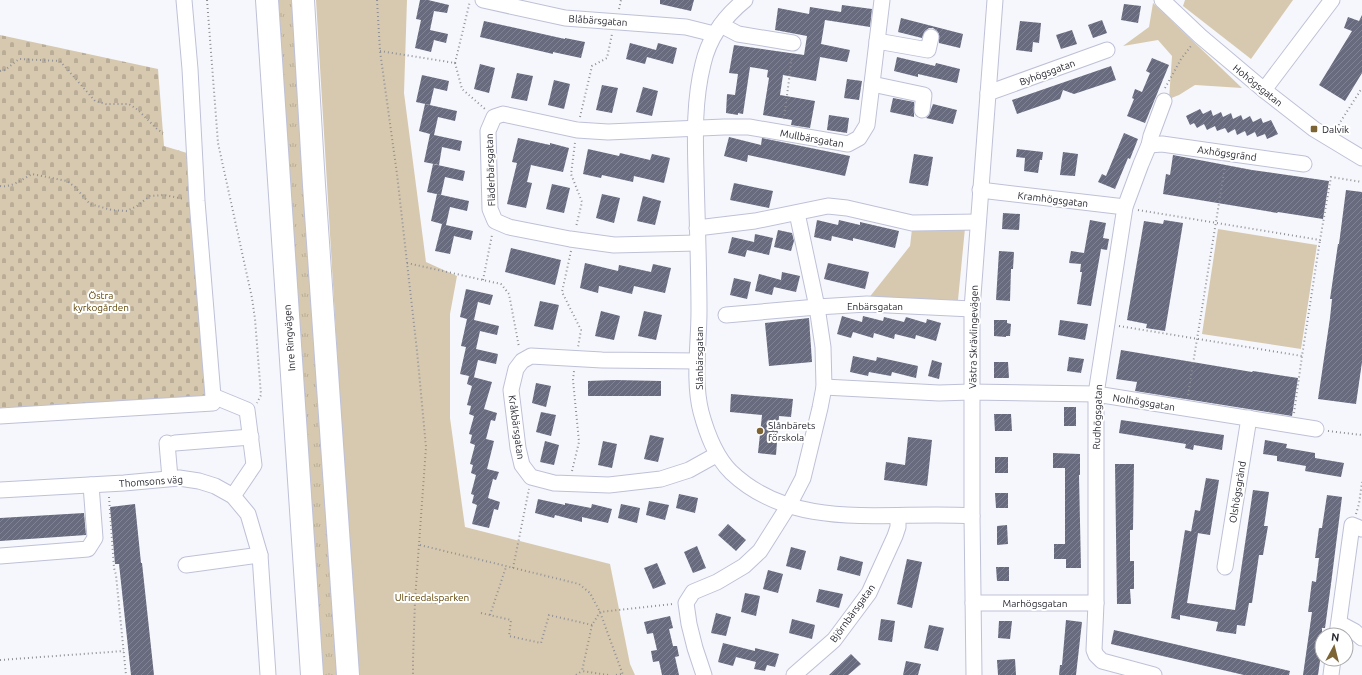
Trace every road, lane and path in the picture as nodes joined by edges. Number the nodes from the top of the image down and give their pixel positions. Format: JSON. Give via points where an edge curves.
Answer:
{"nodes":[{"id":1,"x":184,"y":0,"type":"edge"},
{"id":2,"x":207,"y":0,"type":"edge"},
{"id":3,"x":258,"y":0,"type":"edge"},
{"id":4,"x":267,"y":0,"type":"edge"},
{"id":5,"x":303,"y":0,"type":"edge"},
{"id":6,"x":377,"y":0,"type":"edge"},
{"id":7,"x":470,"y":0,"type":"edge"},
{"id":8,"x":482,"y":0,"type":"edge"},
{"id":9,"x":745,"y":0,"type":"edge"},
{"id":10,"x":882,"y":0,"type":"edge"},
{"id":11,"x":995,"y":0,"type":"edge"},
{"id":12,"x":1332,"y":0,"type":"edge"},
{"id":13,"x":1166,"y":1,"type":"edge"},
{"id":14,"x":718,"y":30,"type":"junction"},
{"id":15,"x":1200,"y":36,"type":"junction"},
{"id":16,"x":877,"y":41,"type":"junction"},
{"id":17,"x":794,"y":43,"type":"joint"},
{"id":18,"x":380,"y":50,"type":"junction"},
{"id":19,"x":929,"y":50,"type":"dead end"},
{"id":20,"x":1106,"y":50,"type":"dead end"},
{"id":21,"x":455,"y":63,"type":"junction"},
{"id":22,"x":0,"y":71,"type":"edge"},
{"id":23,"x":872,"y":84,"type":"junction"},
{"id":24,"x":1362,"y":88,"type":"edge"},
{"id":25,"x":1264,"y":90,"type":"junction"},
{"id":26,"x":988,"y":93,"type":"junction"},
{"id":27,"x":1164,"y":101,"type":"joint"},
{"id":28,"x":922,"y":110,"type":"dead end"},
{"id":29,"x":494,"y":117,"type":"junction"},
{"id":30,"x":275,"y":121,"type":"junction"},
{"id":31,"x":695,"y":128,"type":"junction"},
{"id":32,"x":1334,"y":128,"type":"dead end"},
{"id":33,"x":163,"y":132,"type":"dead end"},
{"id":34,"x":783,"y":132,"type":"junction"},
{"id":35,"x":1149,"y":145,"type":"junction"},
{"id":36,"x":1226,"y":153,"type":"junction"},
{"id":37,"x":1362,"y":158,"type":"edge"},
{"id":38,"x":1304,"y":164,"type":"dead end"},
{"id":39,"x":1362,"y":182,"type":"edge"},
{"id":40,"x":0,"y":186,"type":"edge"},
{"id":41,"x":980,"y":190,"type":"junction"},
{"id":42,"x":197,"y":201,"type":"junction"},
{"id":43,"x":1125,"y":207,"type":"junction"},
{"id":44,"x":797,"y":213,"type":"junction"},
{"id":45,"x":495,"y":221,"type":"junction"},
{"id":46,"x":978,"y":222,"type":"junction"},
{"id":47,"x":1216,"y":223,"type":"junction"},
{"id":48,"x":697,"y":228,"type":"junction"},
{"id":49,"x":1320,"y":240,"type":"junction"},
{"id":50,"x":697,"y":243,"type":"junction"},
{"id":51,"x":407,"y":263,"type":"junction"},
{"id":52,"x":483,"y":280,"type":"junction"},
{"id":53,"x":817,"y":307,"type":"junction"},
{"id":54,"x":972,"y":309,"type":"junction"},
{"id":55,"x":726,"y":315,"type":"dead end"},
{"id":56,"x":1106,"y":324,"type":"junction"},
{"id":57,"x":1197,"y":339,"type":"junction"},
{"id":58,"x":1302,"y":356,"type":"junction"},
{"id":59,"x":522,"y":361,"type":"junction"},
{"id":60,"x":697,"y":361,"type":"junction"},
{"id":61,"x":824,"y":386,"type":"junction"},
{"id":62,"x":971,"y":392,"type":"junction"},
{"id":63,"x":1096,"y":394,"type":"junction"},
{"id":64,"x":213,"y":396,"type":"junction"},
{"id":65,"x":1186,"y":409,"type":"junction"},
{"id":66,"x":247,"y":410,"type":"junction"},
{"id":67,"x":0,"y":416,"type":"edge"},
{"id":68,"x":1249,"y":418,"type":"junction"},
{"id":69,"x":1292,"y":425,"type":"junction"},
{"id":70,"x":1316,"y":429,"type":"joint"},
{"id":71,"x":1362,"y":435,"type":"edge"},
{"id":72,"x":250,"y":437,"type":"junction"},
{"id":73,"x":716,"y":454,"type":"junction"},
{"id":74,"x":531,"y":477,"type":"junction"},
{"id":75,"x":170,"y":478,"type":"junction"},
{"id":76,"x":1362,"y":482,"type":"edge"},
{"id":77,"x":108,"y":484,"type":"junction"},
{"id":78,"x":91,"y":485,"type":"junction"},
{"id":79,"x":0,"y":490,"type":"edge"},
{"id":80,"x":233,"y":496,"type":"junction"},
{"id":81,"x":788,"y":505,"type":"junction"},
{"id":82,"x":898,"y":516,"type":"junction"},
{"id":83,"x":972,"y":516,"type":"junction"},
{"id":84,"x":1357,"y":527,"type":"edge"},
{"id":85,"x":420,"y":545,"type":"junction"},
{"id":86,"x":260,"y":555,"type":"junction"},
{"id":87,"x":0,"y":556,"type":"edge"},
{"id":88,"x":186,"y":566,"type":"dead end"},
{"id":89,"x":506,"y":566,"type":"junction"},
{"id":90,"x":1225,"y":567,"type":"dead end"},
{"id":91,"x":512,"y":568,"type":"junction"},
{"id":92,"x":415,"y":600,"type":"junction"},
{"id":93,"x":686,"y":603,"type":"junction"},
{"id":94,"x":973,"y":603,"type":"junction"},
{"id":95,"x":1096,"y":603,"type":"junction"},
{"id":96,"x":437,"y":604,"type":"dead end"},
{"id":97,"x":600,"y":612,"type":"junction"},
{"id":98,"x":481,"y":613,"type":"dead end"},
{"id":99,"x":490,"y":615,"type":"junction"},
{"id":100,"x":592,"y":625,"type":"junction"},
{"id":101,"x":1338,"y":627,"type":"edge"},
{"id":102,"x":1354,"y":631,"type":"edge"},
{"id":103,"x":1362,"y":638,"type":"edge"},
{"id":104,"x":124,"y":651,"type":"junction"},
{"id":105,"x":0,"y":660,"type":"edge"},
{"id":106,"x":582,"y":671,"type":"junction"},
{"id":107,"x":623,"y":674,"type":"edge"},
{"id":108,"x":126,"y":675,"type":"edge"},
{"id":109,"x":268,"y":675,"type":"edge"},
{"id":110,"x":312,"y":675,"type":"edge"},
{"id":111,"x":348,"y":675,"type":"edge"},
{"id":112,"x":413,"y":675,"type":"edge"},
{"id":113,"x":576,"y":675,"type":"edge"},
{"id":114,"x":608,"y":675,"type":"edge"},
{"id":115,"x":616,"y":675,"type":"edge"},
{"id":116,"x":704,"y":675,"type":"edge"},
{"id":117,"x":794,"y":675,"type":"edge"},
{"id":118,"x":974,"y":675,"type":"edge"},
{"id":119,"x":1154,"y":675,"type":"edge"}],
"edges":[{"from":1,"to":42,"type":"street"},
{"from":2,"to":66,"type":"path","via":[[218,143],[255,319],[261,395]]},
{"from":3,"to":30,"type":"highway"},
{"from":4,"to":30,"type":"highway","name":"Inre Ringvägen"},
{"from":5,"to":111,"type":"highway"},
{"from":6,"to":18,"type":"path"},
{"from":7,"to":21,"type":"path"},
{"from":8,"to":14,"type":"street","name":"Blåbärsgatan","via":[[565,18]]},
{"from":9,"to":14,"type":"street","name":"Slånbärsgatan","via":[[734,9]]},
{"from":10,"to":16,"type":"street","name":"Mullbärsgatan"},
{"from":11,"to":26,"type":"street","name":"Västra Skrävlingevägen"},
{"from":12,"to":25,"type":"street"},
{"from":13,"to":15,"type":"street","name":"Hohögsgatan"},
{"from":14,"to":17,"type":"street","name":"Blåbärsgatan"},
{"from":14,"to":31,"type":"street","name":"Slånbärsgatan","via":[[703,63]]},
{"from":15,"to":25,"type":"street","name":"Hohögsgatan"},
{"from":15,"to":27,"type":"path","via":[[1181,59],[1165,88]]},
{"from":16,"to":19,"type":"street"},
{"from":16,"to":23,"type":"street","name":"Mullbärsgatan"},
{"from":17,"to":34,"type":"path"},
{"from":18,"to":21,"type":"path"},
{"from":18,"to":51,"type":"path"},
{"from":20,"to":26,"type":"street","name":"Byhögsgatan"},
{"from":21,"to":29,"type":"path","via":[[462,89]]},
{"from":22,"to":33,"type":"path","via":[[19,59],[60,61],[95,101],[106,104],[129,104]]},
{"from":23,"to":28,"type":"street","via":[[924,96]]},
{"from":23,"to":34,"type":"street","name":"Mullbärsgatan","via":[[867,125],[859,138],[848,144]]},
{"from":24,"to":32,"type":"path","via":[[1337,130]]},
{"from":25,"to":37,"type":"street","name":"Hohögsgatan","via":[[1314,130]]},
{"from":26,"to":41,"type":"street","name":"Västra Skrävlingevägen"},
{"from":27,"to":35,"type":"street","name":"Rudhögsgatan"},
{"from":29,"to":31,"type":"street","via":[[503,114],[577,130],[608,132]]},
{"from":29,"to":45,"type":"street","name":"Fläderbärsgatan","via":[[488,131],[490,209]]},
{"from":30,"to":110,"type":"highway","name":"Inre Ringvägen"},
{"from":31,"to":34,"type":"street","name":"Mullbärsgatan","via":[[749,127]]},
{"from":31,"to":48,"type":"street","name":"Slånbärsgatan"},
{"from":35,"to":36,"type":"street","name":"Axhögsgränd","via":[[1162,144]]},
{"from":35,"to":43,"type":"street","name":"Rudhögsgatan"},
{"from":36,"to":38,"type":"street","name":"Axhögsgränd"},
{"from":36,"to":47,"type":"path"},
{"from":39,"to":49,"type":"path","via":[[1331,177]]},
{"from":40,"to":42,"type":"path","via":[[16,183],[32,174],[67,181],[90,204],[112,210],[127,211],[150,196],[164,194]]},
{"from":41,"to":43,"type":"street","name":"Kramhögsgatan"},
{"from":41,"to":46,"type":"street","name":"Västra Skrävlingevägen"},
{"from":42,"to":64,"type":"street"},
{"from":43,"to":47,"type":"path"},
{"from":43,"to":56,"type":"street","name":"Rudhögsgatan"},
{"from":44,"to":46,"type":"street","via":[[828,206],[912,223]]},
{"from":44,"to":48,"type":"street"},
{"from":44,"to":53,"type":"street"},
{"from":45,"to":50,"type":"street","name":"Fläderbärsgatan","via":[[510,227],[614,245]]},
{"from":45,"to":52,"type":"path"},
{"from":46,"to":54,"type":"street","name":"Västra Skrävlingevägen"},
{"from":47,"to":49,"type":"path"},
{"from":47,"to":57,"type":"path"},
{"from":48,"to":50,"type":"street","name":"Slånbärsgatan"},
{"from":49,"to":58,"type":"path"},
{"from":50,"to":60,"type":"street","name":"Slånbärsgatan"},
{"from":51,"to":52,"type":"path"},
{"from":51,"to":85,"type":"path","via":[[426,447]]},
{"from":52,"to":59,"type":"path","via":[[501,284],[509,294]]},
{"from":53,"to":54,"type":"street","name":"Enbärsgatan","via":[[867,304]]},
{"from":53,"to":55,"type":"street","name":"Enbärsgatan"},
{"from":53,"to":61,"type":"street","via":[[823,347]]},
{"from":54,"to":62,"type":"street","name":"Västra Skrävlingevägen"},
{"from":56,"to":57,"type":"path"},
{"from":56,"to":63,"type":"street","name":"Rudhögsgatan"},
{"from":57,"to":58,"type":"path"},
{"from":57,"to":65,"type":"path"},
{"from":58,"to":69,"type":"path"},
{"from":59,"to":60,"type":"street","via":[[531,356]]},
{"from":59,"to":74,"type":"street","name":"Kråkbärsgatan","via":[[516,369],[511,390],[518,448],[522,465]]},
{"from":60,"to":73,"type":"street","name":"Slånbärsgatan","via":[[701,412]]},
{"from":61,"to":62,"type":"street","name":"Nolhögsgatan","via":[[939,393]]},
{"from":61,"to":81,"type":"street","via":[[803,478]]},
{"from":62,"to":63,"type":"street","name":"Nolhögsgatan"},
{"from":62,"to":83,"type":"street","name":"Västra Skrävlingevägen"},
{"from":63,"to":65,"type":"street","name":"Nolhögsgatan"},
{"from":63,"to":95,"type":"street","name":"Rudhögsgatan"},
{"from":64,"to":66,"type":"street"},
{"from":64,"to":67,"type":"street","via":[[213,403]]},
{"from":65,"to":68,"type":"street","name":"Nolhögsgatan"},
{"from":66,"to":72,"type":"street"},
{"from":68,"to":69,"type":"street","name":"Nolhögsgatan"},
{"from":68,"to":90,"type":"street","name":"Olshögsgränd"},
{"from":69,"to":70,"type":"street","name":"Nolhögsgatan"},
{"from":70,"to":71,"type":"path"},
{"from":72,"to":75,"type":"street","via":[[171,443]]},
{"from":72,"to":80,"type":"street","via":[[254,465]]},
{"from":73,"to":74,"type":"street","via":[[688,470],[654,480],[609,485],[554,483]]},
{"from":73,"to":81,"type":"street","name":"Slånbärsgatan","via":[[730,471],[750,488]]},
{"from":74,"to":91,"type":"path"},
{"from":75,"to":77,"type":"street","name":"Thomsons väg"},
{"from":75,"to":80,"type":"street","name":"Thomsons väg","via":[[199,481],[216,486]]},
{"from":76,"to":84,"type":"path"},
{"from":77,"to":78,"type":"street","name":"Thomsons väg"},
{"from":77,"to":104,"type":"path","via":[[114,568]]},
{"from":78,"to":79,"type":"street","name":"Thomsons väg"},
{"from":78,"to":87,"type":"street","via":[[95,538],[88,549]]},
{"from":80,"to":86,"type":"street","name":"Thomsons väg","via":[[248,514]]},
{"from":81,"to":82,"type":"street","name":"Slånbärsgatan","via":[[846,515]]},
{"from":81,"to":93,"type":"street","via":[[760,551],[744,566],[693,592]]},
{"from":82,"to":83,"type":"street","name":"Slånbärsgatan"},
{"from":82,"to":117,"type":"street","name":"Björnbärsgatan","via":[[895,536],[869,593],[834,640]]},
{"from":83,"to":94,"type":"street","name":"Västra Skrävlingevägen"},
{"from":84,"to":101,"type":"street"},
{"from":85,"to":89,"type":"path"},
{"from":85,"to":92,"type":"path"},
{"from":86,"to":88,"type":"street"},
{"from":86,"to":109,"type":"street","name":"Thomsons väg"},
{"from":89,"to":91,"type":"path"},
{"from":89,"to":99,"type":"path"},
{"from":91,"to":97,"type":"path","via":[[579,584],[590,593]]},
{"from":92,"to":96,"type":"path"},
{"from":92,"to":112,"type":"path"},
{"from":93,"to":97,"type":"path"},
{"from":93,"to":116,"type":"street","via":[[692,636]]},
{"from":94,"to":95,"type":"street","name":"Marhögsgatan"},
{"from":94,"to":118,"type":"street","name":"Västra Skrävlingevägen"},
{"from":95,"to":119,"type":"street","name":"Rudhögsgatan","via":[[1096,655],[1102,661]]},
{"from":97,"to":100,"type":"path"},
{"from":97,"to":107,"type":"path"},
{"from":98,"to":99,"type":"path"},
{"from":99,"to":100,"type":"path","via":[[511,620],[508,636],[541,643],[549,615]]},
{"from":100,"to":106,"type":"path"},
{"from":102,"to":103,"type":"street"},
{"from":104,"to":105,"type":"path"},
{"from":104,"to":108,"type":"path"},
{"from":106,"to":113,"type":"path"},
{"from":106,"to":114,"type":"path"},
{"from":107,"to":115,"type":"path"}]}
